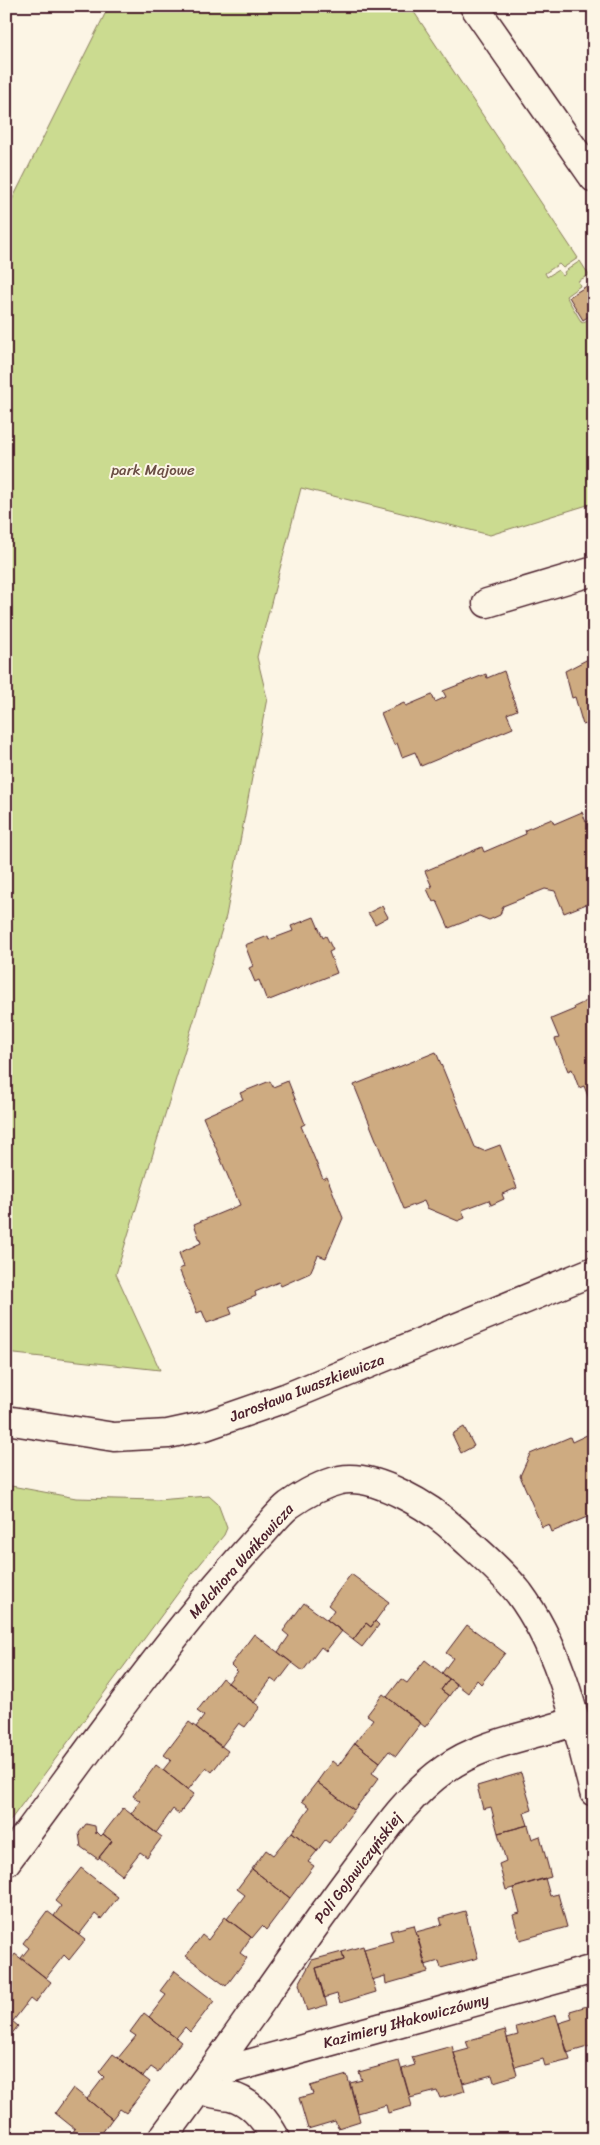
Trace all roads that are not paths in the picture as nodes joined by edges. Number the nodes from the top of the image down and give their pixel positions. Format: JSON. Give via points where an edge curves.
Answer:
{"nodes":[{"id":1,"x":474,"y":6,"type":"edge"},
{"id":2,"x":594,"y":178,"type":"edge"},
{"id":3,"x":594,"y":571,"type":"edge"},
{"id":4,"x":487,"y":603,"type":"dead end"},
{"id":5,"x":594,"y":1271,"type":"edge"},
{"id":6,"x":6,"y":1420,"type":"edge"},
{"id":7,"x":576,"y":1722,"type":"junction"},
{"id":8,"x":594,"y":1792,"type":"edge"},
{"id":9,"x":6,"y":1862,"type":"edge"},
{"id":10,"x":594,"y":1970,"type":"edge"},
{"id":11,"x":219,"y":2062,"type":"junction"},
{"id":12,"x":199,"y":2089,"type":"junction"},
{"id":13,"x":162,"y":2139,"type":"edge"},
{"id":14,"x":276,"y":2139,"type":"edge"}],
"edges":[{"from":1,"to":2,"type":"street"},
{"from":3,"to":4,"type":"street"},
{"from":5,"to":6,"type":"street","name":"Jarosława Iwaszkiewicza","via":[[285,1398],[205,1426],[168,1434],[114,1437]]},
{"from":7,"to":8,"type":"street","name":"Melchiora Wańkowicza"},
{"from":7,"to":9,"type":"street","name":"Melchiora Wańkowicza","via":[[542,1630],[518,1592],[490,1563],[444,1520],[406,1495],[372,1483],[342,1480],[314,1490],[287,1506],[234,1564],[182,1626]]},
{"from":7,"to":11,"type":"street","name":"Poli Gojawiczyńskiej","via":[[473,1753],[446,1768],[421,1788],[314,1926]]},
{"from":10,"to":11,"type":"street","name":"Kazimiery Iłłakowiczówny","via":[[230,2069]]},
{"from":11,"to":12,"type":"street","name":"Poli Gojawiczyńskiej"},
{"from":12,"to":13,"type":"street","name":"Poli Gojawiczyńskiej"},
{"from":12,"to":14,"type":"street","via":[[211,2095],[231,2096],[248,2104]]}]}
